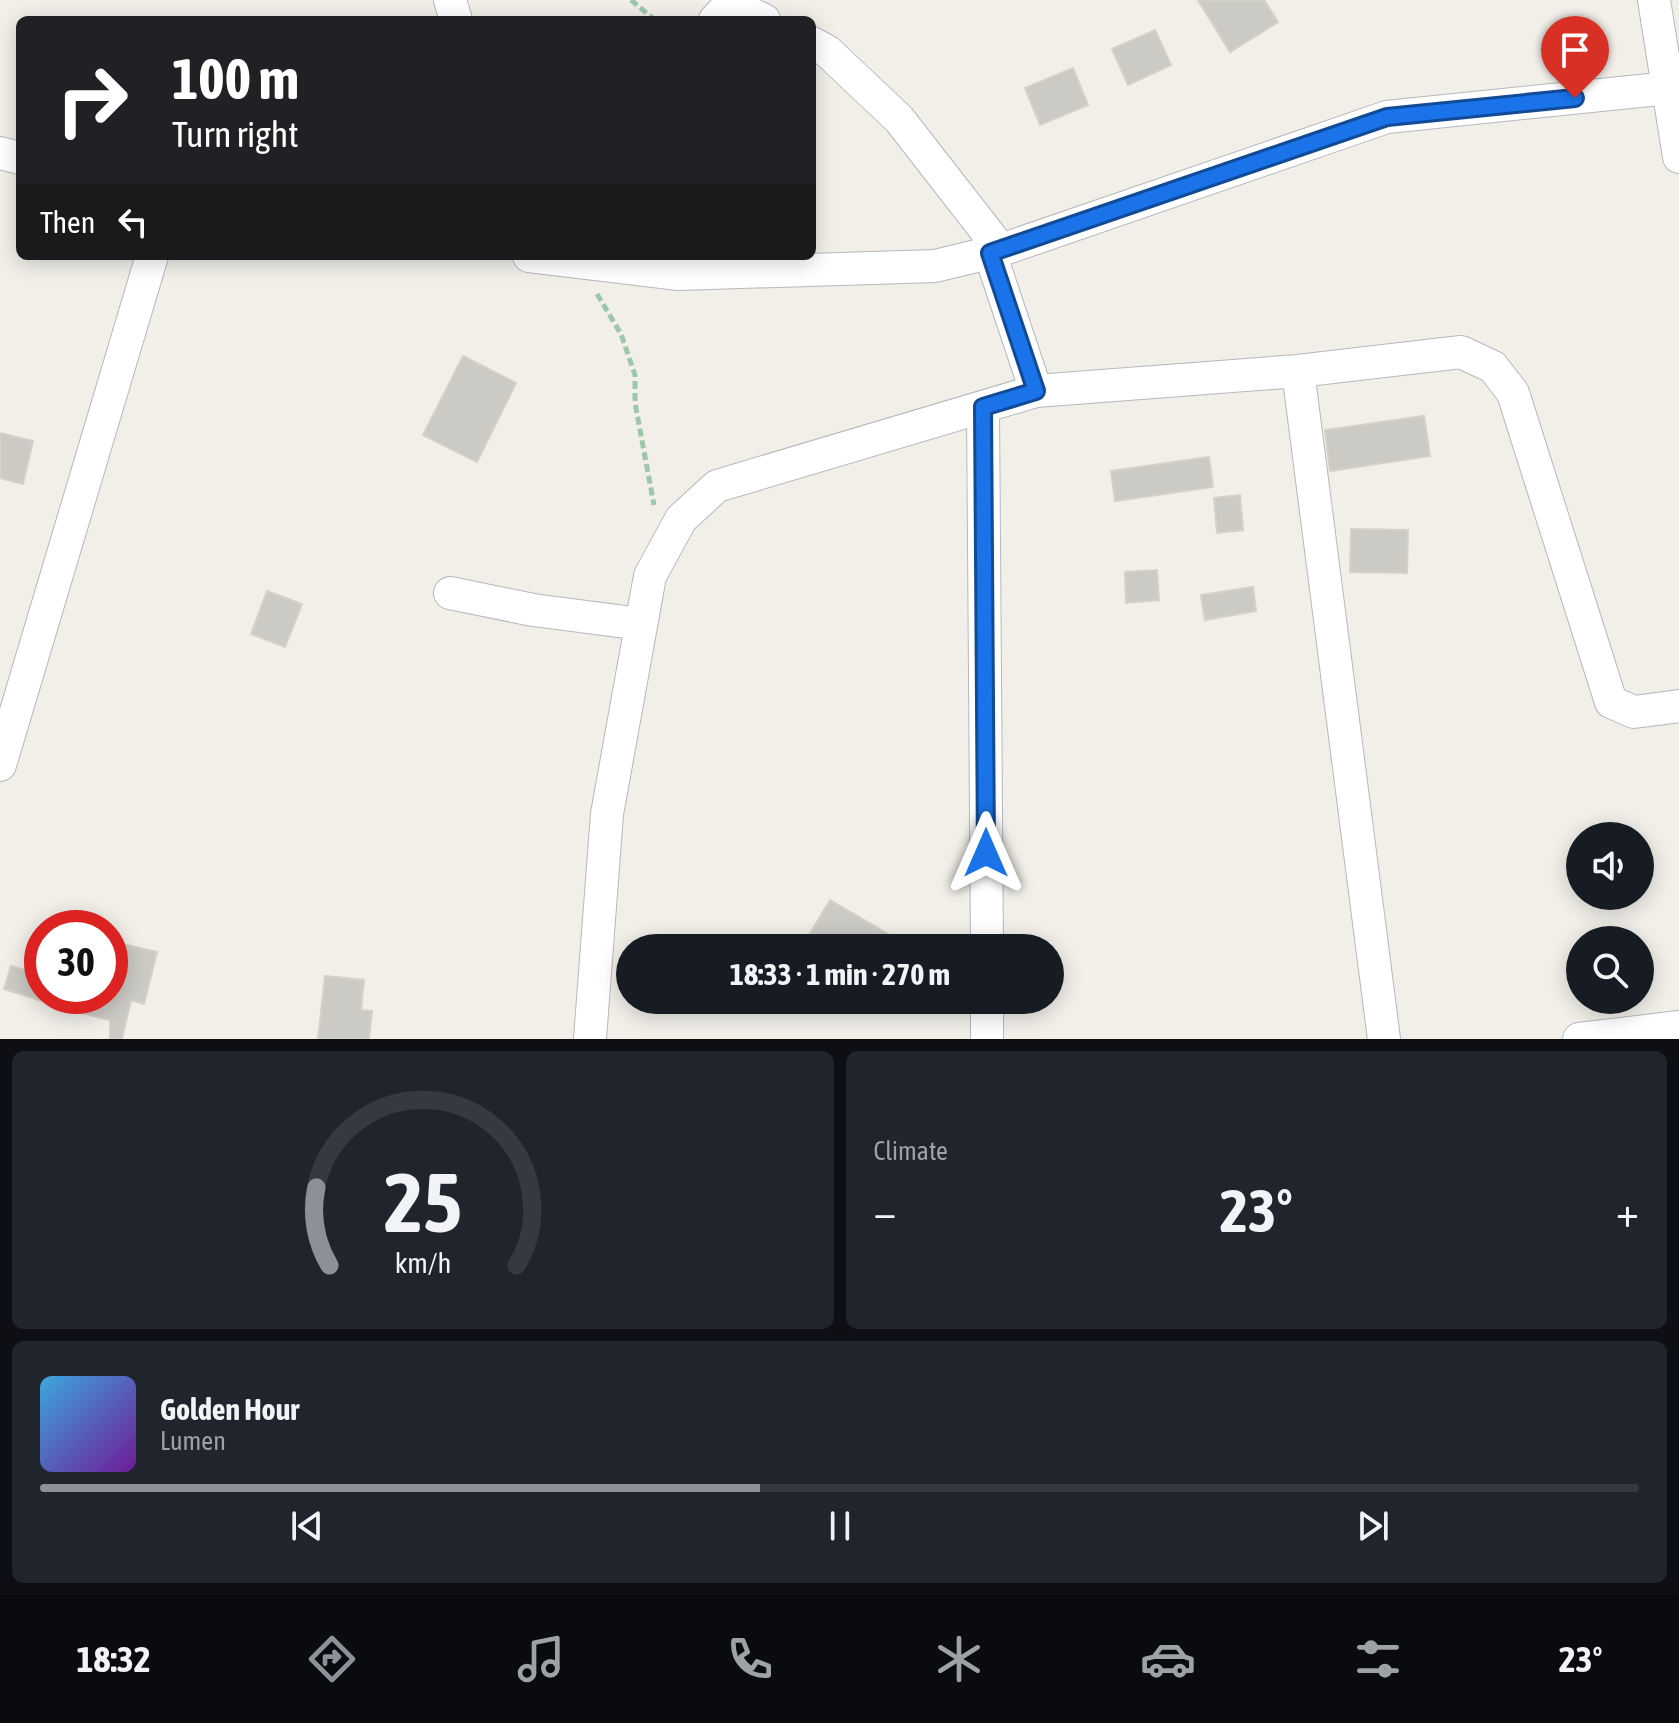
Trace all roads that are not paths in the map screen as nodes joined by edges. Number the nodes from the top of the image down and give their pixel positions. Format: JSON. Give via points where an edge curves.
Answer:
{"nodes":[{"id":1,"x":1654,"y":0,"type":"edge"},
{"id":2,"x":719,"y":16,"type":"edge"},
{"id":3,"x":756,"y":16,"type":"edge"},
{"id":4,"x":816,"y":45,"type":"edge"},
{"id":5,"x":1674,"y":85,"type":"edge"},
{"id":6,"x":1679,"y":157,"type":"edge"},
{"id":7,"x":995,"y":252,"type":"junction"},
{"id":8,"x":151,"y":260,"type":"edge"},
{"id":9,"x":562,"y":260,"type":"edge"},
{"id":10,"x":1298,"y":371,"type":"junction"},
{"id":11,"x":1036,"y":391,"type":"junction"},
{"id":12,"x":983,"y":407,"type":"junction"},
{"id":13,"x":450,"y":593,"type":"dead end"},
{"id":14,"x":641,"y":624,"type":"junction"},
{"id":15,"x":1679,"y":706,"type":"edge"},
{"id":16,"x":0,"y":765,"type":"edge"},
{"id":17,"x":987,"y":934,"type":"edge"},
{"id":18,"x":987,"y":1014,"type":"edge"},
{"id":19,"x":1679,"y":1027,"type":"edge"},
{"id":20,"x":590,"y":1039,"type":"edge"},
{"id":21,"x":987,"y":1039,"type":"edge"},
{"id":22,"x":1384,"y":1039,"type":"edge"},
{"id":23,"x":1579,"y":1039,"type":"edge"}],
"edges":[{"from":1,"to":5,"type":"street"},
{"from":2,"to":3,"type":"street","via":[[730,4]]},
{"from":4,"to":7,"type":"street","via":[[899,119]]},
{"from":5,"to":6,"type":"street"},
{"from":5,"to":7,"type":"street","via":[[1387,117]]},
{"from":7,"to":9,"type":"street","via":[[935,266],[679,274]]},
{"from":7,"to":11,"type":"street"},
{"from":8,"to":16,"type":"street"},
{"from":10,"to":11,"type":"street"},
{"from":10,"to":15,"type":"street","via":[[1461,352],[1493,367],[1513,393],[1524,420],[1611,702],[1634,712]]},
{"from":10,"to":22,"type":"street"},
{"from":11,"to":12,"type":"street"},
{"from":12,"to":14,"type":"street","via":[[717,486],[681,519],[650,576]]},
{"from":12,"to":17,"type":"street"},
{"from":13,"to":14,"type":"street"},
{"from":14,"to":20,"type":"street","via":[[607,814]]},
{"from":18,"to":21,"type":"street"},
{"from":19,"to":23,"type":"street"}]}
